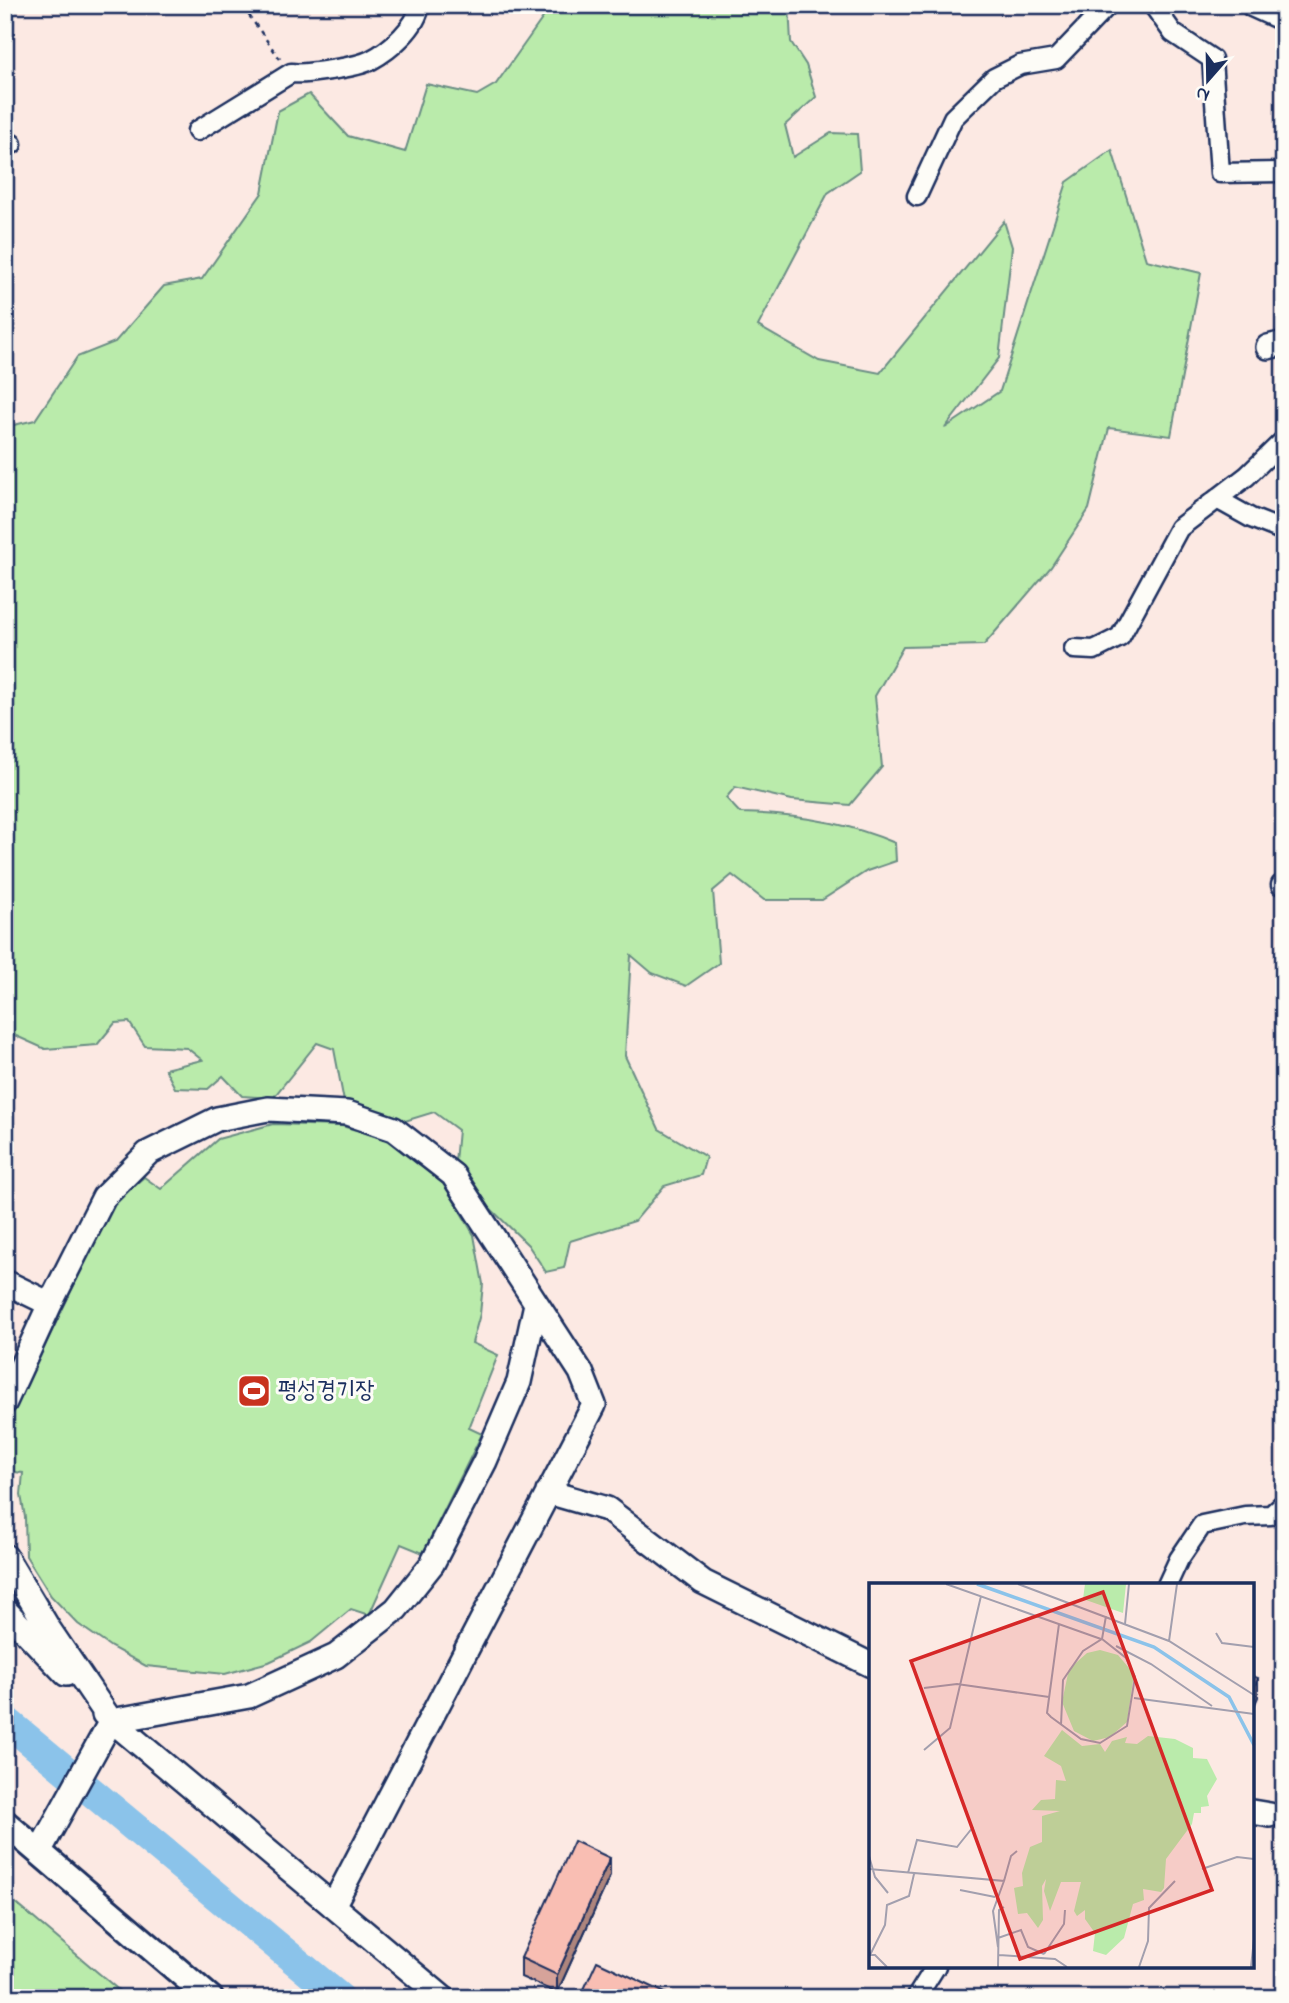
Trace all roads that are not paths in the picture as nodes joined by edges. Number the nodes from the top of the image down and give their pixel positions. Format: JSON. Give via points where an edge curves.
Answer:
{"nodes":[{"id":1,"x":420,"y":5,"type":"edge"},
{"id":2,"x":1108,"y":5,"type":"edge"},
{"id":3,"x":1153,"y":5,"type":"edge"},
{"id":4,"x":1253,"y":5,"type":"edge"},
{"id":5,"x":1284,"y":19,"type":"edge"},
{"id":6,"x":197,"y":131,"type":"dead end"},
{"id":7,"x":1284,"y":172,"type":"edge"},
{"id":8,"x":917,"y":196,"type":"dead end"},
{"id":9,"x":1284,"y":440,"type":"edge"},
{"id":10,"x":1217,"y":499,"type":"junction"},
{"id":11,"x":1284,"y":531,"type":"edge"},
{"id":12,"x":1074,"y":649,"type":"dead end"},
{"id":13,"x":5,"y":1282,"type":"edge"},
{"id":14,"x":50,"y":1304,"type":"junction"},
{"id":15,"x":536,"y":1304,"type":"junction"},
{"id":16,"x":5,"y":1402,"type":"edge"},
{"id":17,"x":548,"y":1492,"type":"junction"},
{"id":18,"x":1284,"y":1503,"type":"edge"},
{"id":19,"x":5,"y":1556,"type":"edge"},
{"id":20,"x":1168,"y":1583,"type":"edge"},
{"id":21,"x":5,"y":1610,"type":"edge"},
{"id":22,"x":869,"y":1664,"type":"edge"},
{"id":23,"x":111,"y":1721,"type":"junction"},
{"id":24,"x":5,"y":1823,"type":"edge"},
{"id":25,"x":39,"y":1852,"type":"junction"},
{"id":26,"x":333,"y":1906,"type":"junction"},
{"id":27,"x":935,"y":1968,"type":"edge"},
{"id":28,"x":210,"y":1998,"type":"edge"},
{"id":29,"x":443,"y":1998,"type":"edge"},
{"id":30,"x":916,"y":1998,"type":"edge"}],
"edges":[{"from":1,"to":6,"type":"street","via":[[411,26],[369,61],[291,73]]},
{"from":2,"to":8,"type":"street","via":[[1056,60],[1020,65],[994,78],[953,118]]},
{"from":3,"to":7,"type":"street","via":[[1173,33],[1212,59],[1220,173]]},
{"from":4,"to":5,"type":"street"},
{"from":9,"to":10,"type":"street"},
{"from":10,"to":11,"type":"street"},
{"from":10,"to":12,"type":"street","via":[[1179,528],[1120,637],[1094,650]]},
{"from":13,"to":14,"type":"street"},
{"from":14,"to":15,"type":"street","via":[[104,1197],[148,1153],[217,1119],[268,1109],[347,1113],[394,1129],[453,1175]]},
{"from":14,"to":16,"type":"street"},
{"from":15,"to":17,"type":"street","via":[[581,1372],[594,1405]]},
{"from":15,"to":23,"type":"street","via":[[519,1382],[485,1461],[432,1564],[396,1609],[336,1656],[249,1696]]},
{"from":17,"to":22,"type":"street","via":[[607,1509],[703,1582]]},
{"from":17,"to":26,"type":"street"},
{"from":18,"to":20,"type":"street","via":[[1271,1515],[1202,1525]]},
{"from":19,"to":23,"type":"street"},
{"from":21,"to":23,"type":"street"},
{"from":23,"to":25,"type":"street"},
{"from":23,"to":26,"type":"street"},
{"from":24,"to":25,"type":"main road"},
{"from":25,"to":28,"type":"main road"},
{"from":26,"to":29,"type":"street"},
{"from":27,"to":30,"type":"street"}]}
